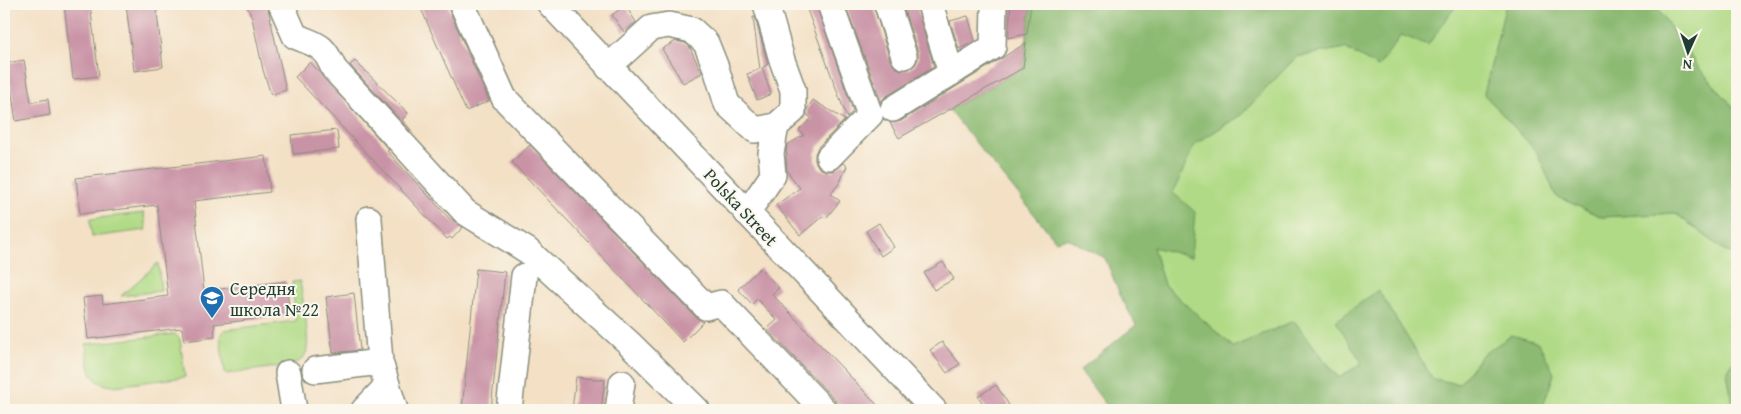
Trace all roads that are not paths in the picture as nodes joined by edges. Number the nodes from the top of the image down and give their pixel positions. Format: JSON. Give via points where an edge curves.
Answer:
{"nodes":[{"id":1,"x":281,"y":4,"type":"edge"},
{"id":2,"x":462,"y":4,"type":"edge"},
{"id":3,"x":550,"y":4,"type":"edge"},
{"id":4,"x":766,"y":4,"type":"edge"},
{"id":5,"x":830,"y":4,"type":"edge"},
{"id":6,"x":887,"y":4,"type":"edge"},
{"id":7,"x":930,"y":4,"type":"edge"},
{"id":8,"x":994,"y":5,"type":"dead end"},
{"id":9,"x":904,"y":56,"type":"dead end"},
{"id":10,"x":608,"y":67,"type":"junction"},
{"id":11,"x":951,"y":73,"type":"junction"},
{"id":12,"x":893,"y":109,"type":"dead end"},
{"id":13,"x":776,"y":126,"type":"junction"},
{"id":14,"x":829,"y":157,"type":"dead end"},
{"id":15,"x":747,"y":213,"type":"junction"},
{"id":16,"x":369,"y":220,"type":"dead end"},
{"id":17,"x":524,"y":276,"type":"dead end"},
{"id":18,"x":380,"y":362,"type":"junction"},
{"id":19,"x":315,"y":370,"type":"dead end"},
{"id":20,"x":288,"y":374,"type":"dead end"},
{"id":21,"x":622,"y":383,"type":"dead end"},
{"id":22,"x":387,"y":386,"type":"junction"},
{"id":23,"x":294,"y":410,"type":"edge"},
{"id":24,"x":364,"y":410,"type":"edge"},
{"id":25,"x":395,"y":410,"type":"edge"},
{"id":26,"x":509,"y":410,"type":"edge"},
{"id":27,"x":618,"y":410,"type":"edge"},
{"id":28,"x":697,"y":410,"type":"edge"},
{"id":29,"x":824,"y":410,"type":"edge"},
{"id":30,"x":934,"y":410,"type":"edge"}],
"edges":[{"from":1,"to":28,"type":"street","via":[[295,36],[327,52],[334,69],[465,212],[528,251]]},
{"from":2,"to":29,"type":"street","via":[[504,98],[706,307],[721,303]]},
{"from":3,"to":10,"type":"street","name":"Polska Street"},
{"from":4,"to":13,"type":"street","via":[[793,90],[793,111]]},
{"from":5,"to":14,"type":"street","via":[[870,115]]},
{"from":6,"to":9,"type":"street"},
{"from":7,"to":11,"type":"street"},
{"from":8,"to":11,"type":"street","via":[[993,47]]},
{"from":10,"to":13,"type":"street","via":[[651,28],[669,25],[692,30],[706,43],[727,104],[755,130]]},
{"from":10,"to":15,"type":"street","name":"Polska Street"},
{"from":11,"to":12,"type":"street"},
{"from":13,"to":15,"type":"street","via":[[771,153],[773,175]]},
{"from":15,"to":30,"type":"street","name":"Polska Street"},
{"from":16,"to":18,"type":"street"},
{"from":17,"to":26,"type":"street"},
{"from":18,"to":19,"type":"street"},
{"from":18,"to":22,"type":"street"},
{"from":20,"to":23,"type":"street"},
{"from":21,"to":27,"type":"street"},
{"from":22,"to":24,"type":"street"},
{"from":22,"to":25,"type":"street"}]}
